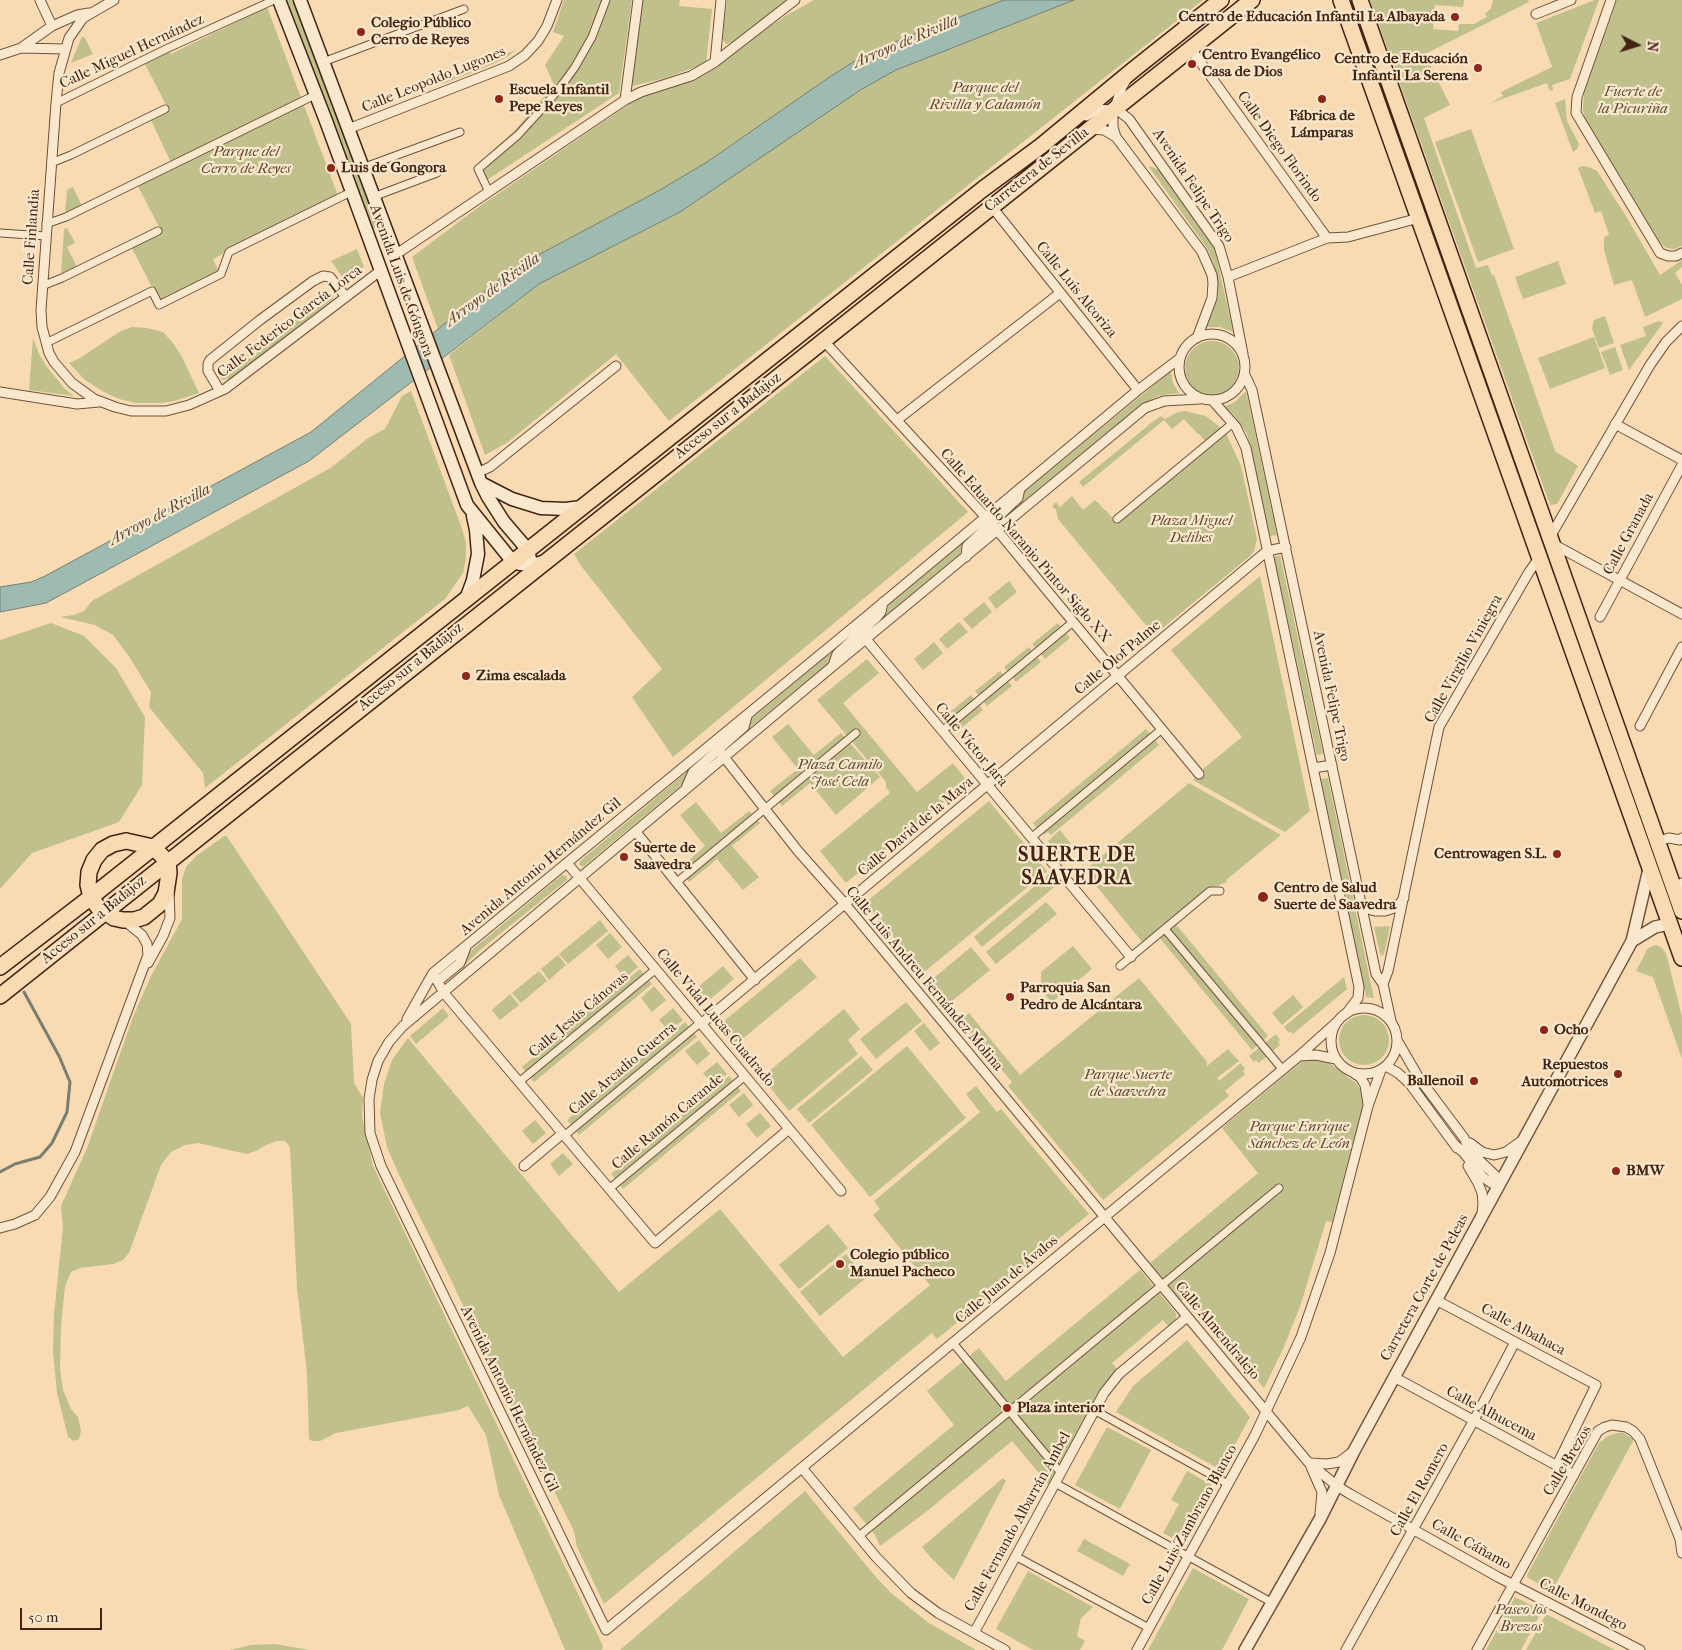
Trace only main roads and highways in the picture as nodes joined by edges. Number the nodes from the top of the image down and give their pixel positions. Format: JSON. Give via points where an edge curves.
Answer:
{"nodes":[{"id":1,"x":279,"y":0,"type":"edge"},
{"id":2,"x":300,"y":0,"type":"edge"},
{"id":3,"x":1221,"y":0,"type":"edge"},
{"id":4,"x":1252,"y":0,"type":"edge"},
{"id":5,"x":1341,"y":0,"type":"edge"},
{"id":6,"x":1360,"y":0,"type":"edge"},
{"id":7,"x":809,"y":327,"type":"joint"},
{"id":8,"x":823,"y":340,"type":"joint"},
{"id":9,"x":479,"y":478,"type":"junction"},
{"id":10,"x":582,"y":507,"type":"junction"},
{"id":11,"x":471,"y":509,"type":"junction"},
{"id":12,"x":528,"y":557,"type":"junction"},
{"id":13,"x":546,"y":561,"type":"junction"},
{"id":14,"x":513,"y":562,"type":"junction"},
{"id":15,"x":521,"y":580,"type":"junction"},
{"id":16,"x":466,"y":599,"type":"junction"},
{"id":17,"x":1658,"y":842,"type":"junction"},
{"id":18,"x":154,"y":847,"type":"junction"},
{"id":19,"x":168,"y":862,"type":"junction"},
{"id":20,"x":1650,"y":869,"type":"junction"},
{"id":21,"x":91,"y":896,"type":"junction"},
{"id":22,"x":1680,"y":906,"type":"edge"},
{"id":23,"x":103,"y":912,"type":"junction"},
{"id":24,"x":1661,"y":930,"type":"junction"},
{"id":25,"x":1682,"y":958,"type":"edge"},
{"id":26,"x":0,"y":967,"type":"edge"},
{"id":27,"x":0,"y":996,"type":"edge"}],
"edges":[{"from":1,"to":11,"type":"main road","name":"Avenida Luis de Góngora"},
{"from":2,"to":9,"type":"main road","name":"Avenida Luis de Góngora"},
{"from":3,"to":7,"type":"highway","name":"Carretera de Sevilla","via":[[1042,146]]},
{"from":4,"to":8,"type":"highway","name":"Carretera de Sevilla"},
{"from":5,"to":20,"type":"highway"},
{"from":6,"to":17,"type":"highway"},
{"from":7,"to":10,"type":"highway","name":"Acceso sur a Badajoz"},
{"from":8,"to":13,"type":"highway","name":"Acceso sur a Badajoz"},
{"from":9,"to":10,"type":"main road","via":[[512,499],[534,506],[550,509]]},
{"from":9,"to":12,"type":"main road","name":"Avenida Luis de Góngora"},
{"from":10,"to":12,"type":"highway","name":"Acceso sur a Badajoz"},
{"from":11,"to":14,"type":"main road","name":"Avenida Luis de Góngora"},
{"from":11,"to":16,"type":"main road","via":[[478,554]]},
{"from":12,"to":13,"type":"main road","via":[[536,564]]},
{"from":12,"to":14,"type":"highway","name":"Acceso sur a Badajoz"},
{"from":12,"to":15,"type":"main road"},
{"from":13,"to":15,"type":"highway","name":"Acceso sur a Badajoz"},
{"from":14,"to":16,"type":"highway","name":"Acceso sur a Badajoz"},
{"from":15,"to":19,"type":"highway","name":"Acceso sur a Badajoz"},
{"from":16,"to":18,"type":"highway","name":"Acceso sur a Badajoz"},
{"from":17,"to":20,"type":"highway"},
{"from":17,"to":22,"type":"highway"},
{"from":18,"to":19,"type":"highway"},
{"from":18,"to":21,"type":"highway","name":"Acceso sur a Badajoz"},
{"from":18,"to":21,"type":"highway","via":[[126,841],[102,850],[89,872]]},
{"from":19,"to":23,"type":"highway","name":"Acceso sur a Badajoz"},
{"from":19,"to":23,"type":"highway","via":[[166,893],[152,911],[134,920],[114,918]]},
{"from":20,"to":24,"type":"highway"},
{"from":21,"to":23,"type":"highway"},
{"from":21,"to":26,"type":"highway","name":"Acceso sur a Badajoz"},
{"from":22,"to":24,"type":"highway"},
{"from":23,"to":27,"type":"highway","name":"Acceso sur a Badajoz"},
{"from":24,"to":25,"type":"highway"}]}
